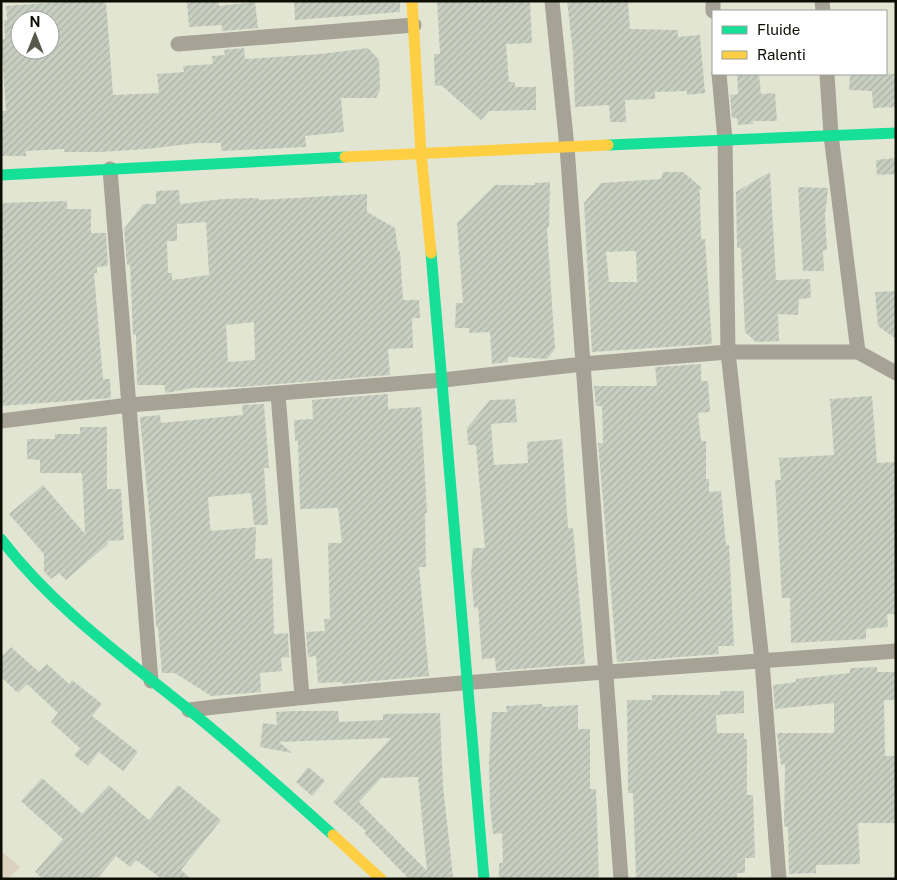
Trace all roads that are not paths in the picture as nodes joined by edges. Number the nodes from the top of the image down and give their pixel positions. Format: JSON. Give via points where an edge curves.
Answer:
{"nodes":[{"id":1,"x":412,"y":1,"type":"edge"},
{"id":2,"x":552,"y":1,"type":"edge"},
{"id":3,"x":414,"y":25,"type":"junction"},
{"id":4,"x":178,"y":44,"type":"dead end"},
{"id":5,"x":719,"y":75,"type":"edge"},
{"id":6,"x":827,"y":75,"type":"edge"},
{"id":7,"x":896,"y":132,"type":"edge"},
{"id":8,"x":831,"y":135,"type":"junction"},
{"id":9,"x":725,"y":140,"type":"junction"},
{"id":10,"x":567,"y":147,"type":"junction"},
{"id":11,"x":421,"y":153,"type":"junction"},
{"id":12,"x":110,"y":170,"type":"junction"},
{"id":13,"x":1,"y":175,"type":"edge"},
{"id":14,"x":728,"y":352,"type":"junction"},
{"id":15,"x":858,"y":352,"type":"junction"},
{"id":16,"x":583,"y":364,"type":"junction"},
{"id":17,"x":896,"y":373,"type":"edge"},
{"id":18,"x":444,"y":380,"type":"junction"},
{"id":19,"x":278,"y":394,"type":"junction"},
{"id":20,"x":129,"y":405,"type":"junction"},
{"id":21,"x":1,"y":421,"type":"edge"},
{"id":22,"x":1,"y":539,"type":"edge"},
{"id":23,"x":896,"y":651,"type":"edge"},
{"id":24,"x":762,"y":661,"type":"junction"},
{"id":25,"x":607,"y":673,"type":"junction"},
{"id":26,"x":151,"y":681,"type":"junction"},
{"id":27,"x":469,"y":682,"type":"junction"},
{"id":28,"x":302,"y":697,"type":"junction"},
{"id":29,"x":189,"y":710,"type":"junction"},
{"id":30,"x":381,"y":879,"type":"edge"},
{"id":31,"x":484,"y":879,"type":"edge"},
{"id":32,"x":621,"y":879,"type":"edge"},
{"id":33,"x":779,"y":879,"type":"edge"}],
"edges":[{"from":1,"to":3,"type":"street"},
{"from":2,"to":10,"type":"street"},
{"from":3,"to":4,"type":"street"},
{"from":3,"to":11,"type":"street"},
{"from":5,"to":9,"type":"street"},
{"from":6,"to":8,"type":"street"},
{"from":7,"to":8,"type":"street"},
{"from":8,"to":9,"type":"street"},
{"from":8,"to":15,"type":"street"},
{"from":9,"to":10,"type":"street"},
{"from":9,"to":14,"type":"street"},
{"from":10,"to":11,"type":"street"},
{"from":10,"to":16,"type":"street"},
{"from":11,"to":12,"type":"street"},
{"from":11,"to":18,"type":"street"},
{"from":12,"to":13,"type":"street"},
{"from":12,"to":20,"type":"street"},
{"from":14,"to":15,"type":"street"},
{"from":14,"to":16,"type":"street"},
{"from":14,"to":24,"type":"street"},
{"from":15,"to":17,"type":"street"},
{"from":16,"to":18,"type":"street"},
{"from":16,"to":25,"type":"street"},
{"from":18,"to":19,"type":"street"},
{"from":18,"to":27,"type":"street"},
{"from":19,"to":20,"type":"street"},
{"from":19,"to":28,"type":"street"},
{"from":20,"to":21,"type":"street"},
{"from":20,"to":26,"type":"street"},
{"from":22,"to":26,"type":"street","via":[[15,559],[52,597]]},
{"from":23,"to":24,"type":"street"},
{"from":24,"to":25,"type":"street"},
{"from":24,"to":33,"type":"street"},
{"from":25,"to":27,"type":"street"},
{"from":25,"to":32,"type":"street"},
{"from":26,"to":29,"type":"street"},
{"from":27,"to":28,"type":"street"},
{"from":27,"to":31,"type":"street"},
{"from":28,"to":29,"type":"street"},
{"from":29,"to":30,"type":"street"}]}
